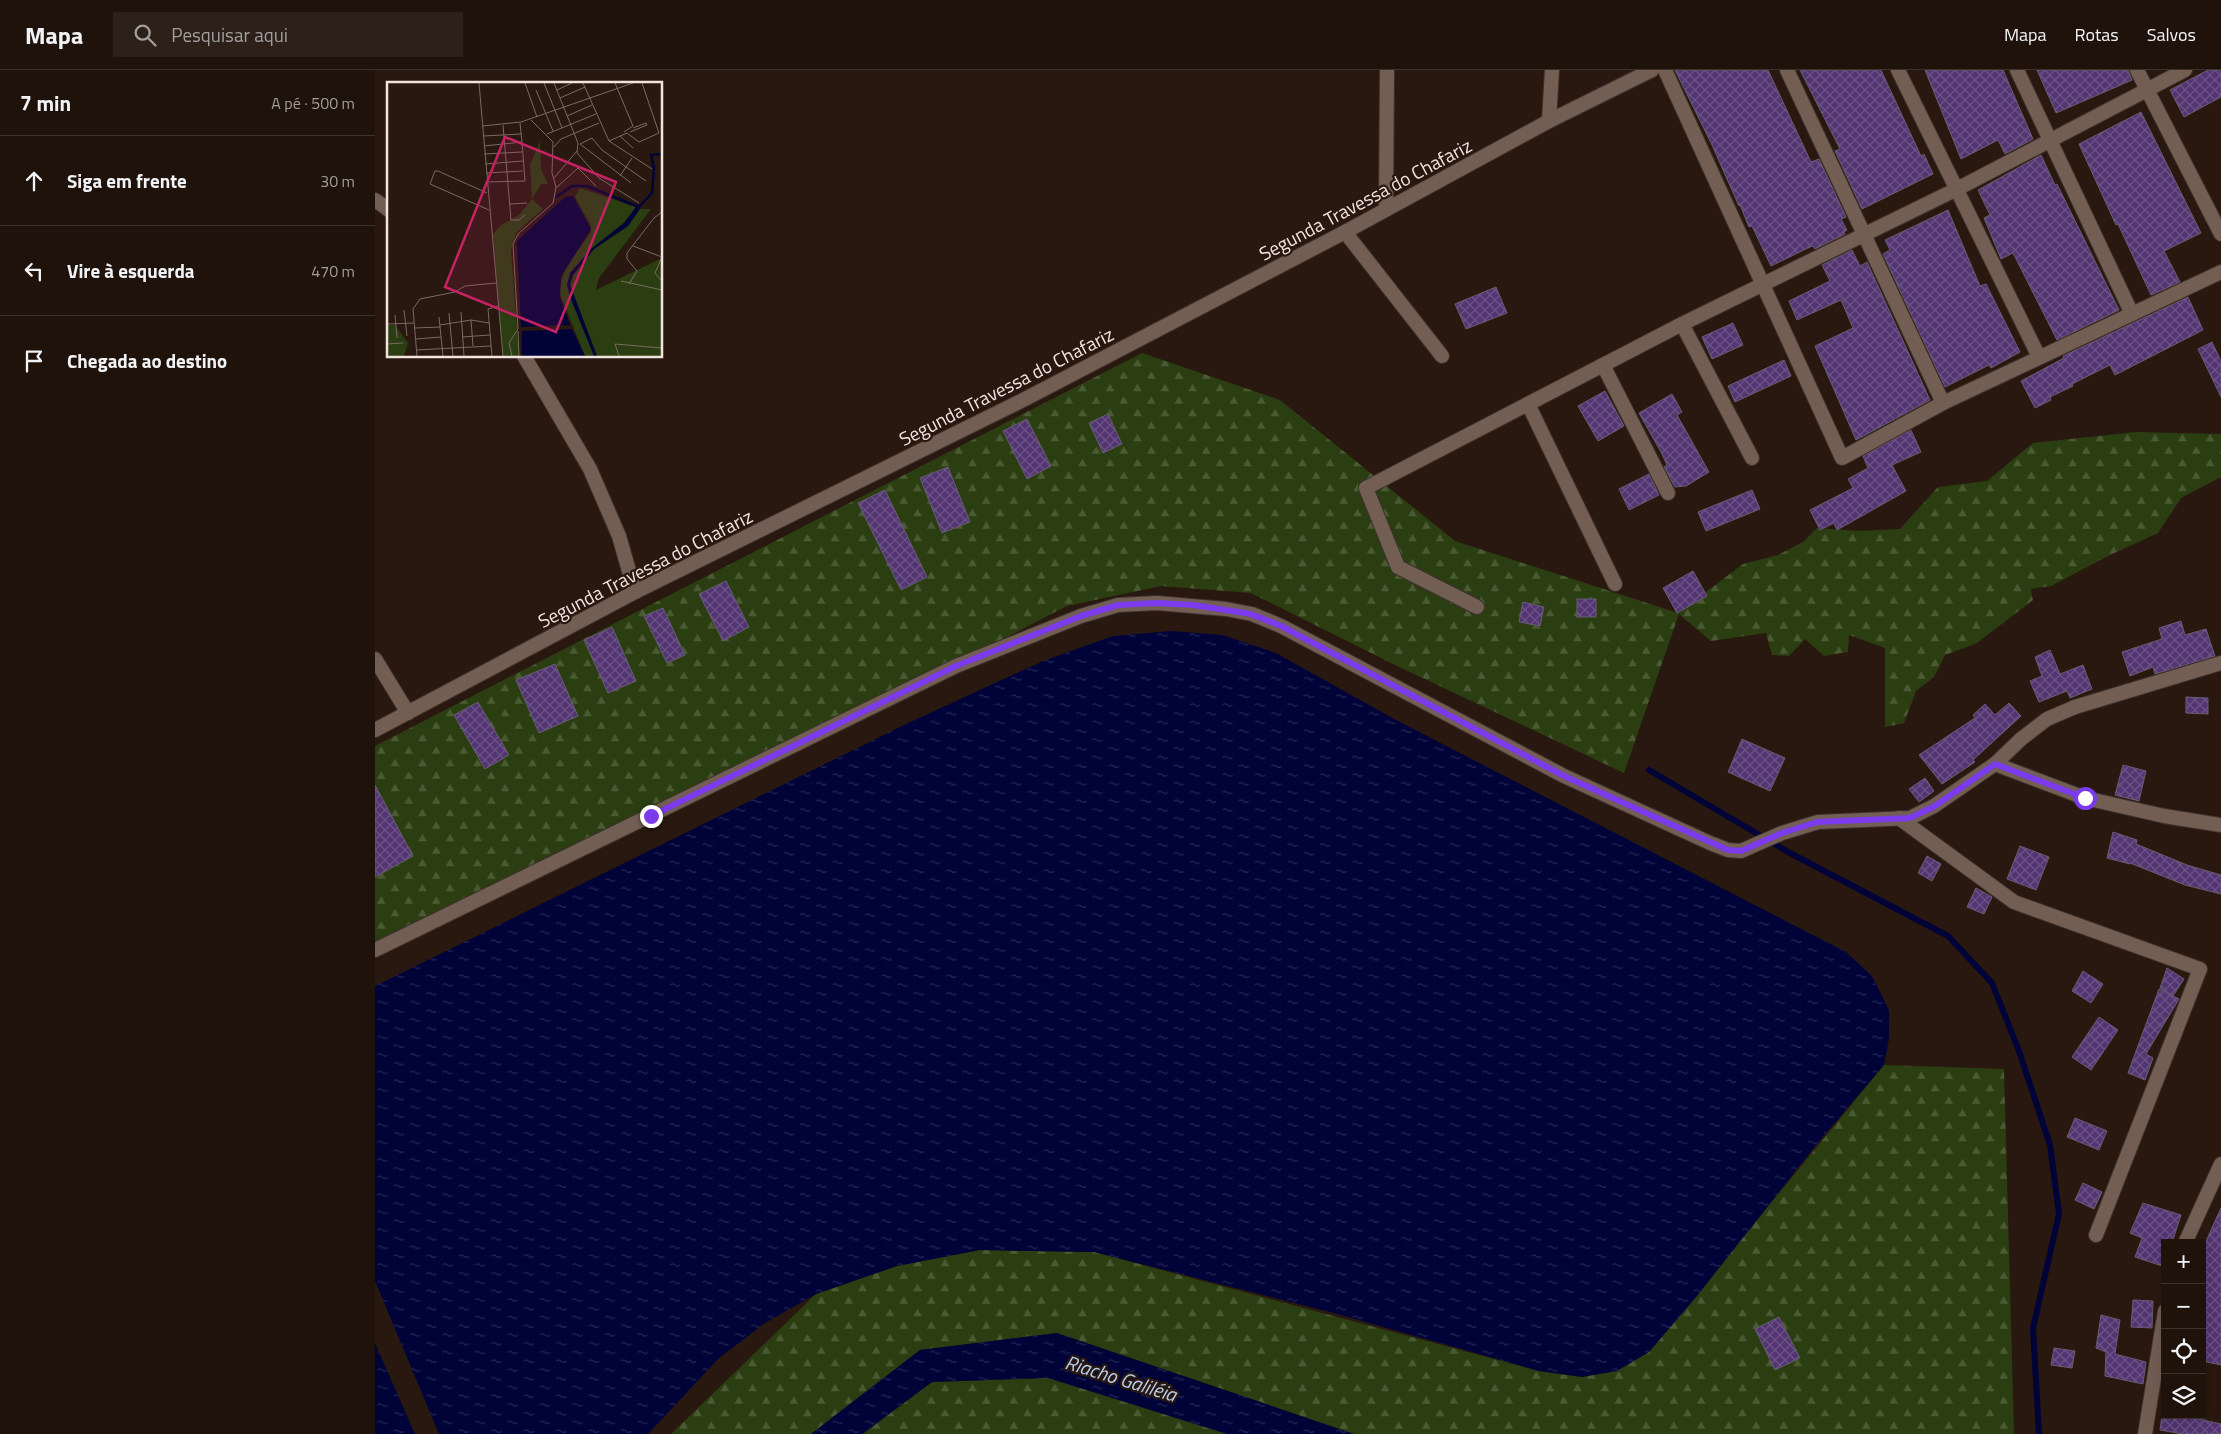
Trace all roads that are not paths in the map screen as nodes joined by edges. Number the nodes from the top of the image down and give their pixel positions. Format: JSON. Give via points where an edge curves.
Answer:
{"nodes":[{"id":1,"x":1387,"y":70,"type":"edge"},
{"id":2,"x":1552,"y":70,"type":"edge"},
{"id":3,"x":1652,"y":70,"type":"edge"},
{"id":4,"x":1665,"y":70,"type":"edge"},
{"id":5,"x":1787,"y":70,"type":"edge"},
{"id":6,"x":1898,"y":70,"type":"edge"},
{"id":7,"x":2017,"y":70,"type":"edge"},
{"id":8,"x":2137,"y":70,"type":"edge"},
{"id":9,"x":2185,"y":70,"type":"edge"},
{"id":10,"x":2148,"y":90,"type":"junction"},
{"id":11,"x":1549,"y":121,"type":"junction"},
{"id":12,"x":2050,"y":141,"type":"junction"},
{"id":13,"x":1957,"y":189,"type":"junction"},
{"id":14,"x":375,"y":200,"type":"edge"},
{"id":15,"x":387,"y":209,"type":"edge"},
{"id":16,"x":1386,"y":210,"type":"junction"},
{"id":17,"x":1345,"y":232,"type":"junction"},
{"id":18,"x":1866,"y":234,"type":"junction"},
{"id":19,"x":2221,"y":234,"type":"edge"},
{"id":20,"x":2221,"y":272,"type":"edge"},
{"id":21,"x":1763,"y":286,"type":"junction"},
{"id":22,"x":2132,"y":314,"type":"junction"},
{"id":23,"x":1682,"y":324,"type":"junction"},
{"id":24,"x":1442,"y":356,"type":"dead end"},
{"id":25,"x":2039,"y":357,"type":"junction"},
{"id":26,"x":525,"y":358,"type":"edge"},
{"id":27,"x":1603,"y":366,"type":"junction"},
{"id":28,"x":1528,"y":404,"type":"junction"},
{"id":29,"x":1943,"y":404,"type":"junction"},
{"id":30,"x":1753,"y":458,"type":"dead end"},
{"id":31,"x":1668,"y":493,"type":"dead end"},
{"id":32,"x":1615,"y":584,"type":"dead end"},
{"id":33,"x":635,"y":592,"type":"junction"},
{"id":34,"x":1477,"y":607,"type":"dead end"},
{"id":35,"x":375,"y":659,"type":"edge"},
{"id":36,"x":2221,"y":663,"type":"edge"},
{"id":37,"x":408,"y":714,"type":"junction"},
{"id":38,"x":375,"y":730,"type":"edge"},
{"id":39,"x":1995,"y":764,"type":"junction"},
{"id":40,"x":1899,"y":818,"type":"junction"},
{"id":41,"x":2221,"y":825,"type":"edge"},
{"id":42,"x":375,"y":950,"type":"edge"},
{"id":43,"x":2221,"y":1164,"type":"edge"},
{"id":44,"x":2096,"y":1235,"type":"dead end"},
{"id":45,"x":2187,"y":1239,"type":"edge"},
{"id":46,"x":2162,"y":1329,"type":"edge"},
{"id":47,"x":2145,"y":1434,"type":"edge"}],
"edges":[{"from":1,"to":16,"type":"street"},
{"from":2,"to":11,"type":"street"},
{"from":3,"to":11,"type":"street","name":"Segunda Travessa do Chafariz"},
{"from":4,"to":21,"type":"street"},
{"from":5,"to":18,"type":"street"},
{"from":6,"to":13,"type":"street"},
{"from":7,"to":12,"type":"street"},
{"from":8,"to":10,"type":"street"},
{"from":9,"to":10,"type":"street"},
{"from":10,"to":12,"type":"street"},
{"from":10,"to":19,"type":"street"},
{"from":11,"to":16,"type":"street","name":"Segunda Travessa do Chafariz"},
{"from":12,"to":13,"type":"street"},
{"from":12,"to":22,"type":"street"},
{"from":13,"to":18,"type":"street"},
{"from":13,"to":25,"type":"street"},
{"from":14,"to":15,"type":"street"},
{"from":16,"to":17,"type":"street","name":"Segunda Travessa do Chafariz"},
{"from":17,"to":24,"type":"street"},
{"from":17,"to":33,"type":"street","name":"Segunda Travessa do Chafariz","via":[[1025,399]]},
{"from":18,"to":21,"type":"street"},
{"from":18,"to":29,"type":"street"},
{"from":20,"to":22,"type":"street"},
{"from":21,"to":23,"type":"street"},
{"from":21,"to":29,"type":"street","via":[[1842,458]]},
{"from":22,"to":25,"type":"street"},
{"from":23,"to":27,"type":"street"},
{"from":23,"to":30,"type":"street"},
{"from":25,"to":29,"type":"street"},
{"from":26,"to":33,"type":"street","via":[[590,469],[619,536]]},
{"from":27,"to":28,"type":"street"},
{"from":27,"to":31,"type":"street"},
{"from":28,"to":32,"type":"street"},
{"from":28,"to":34,"type":"street","via":[[1366,488],[1398,567]]},
{"from":33,"to":37,"type":"street","name":"Segunda Travessa do Chafariz"},
{"from":35,"to":37,"type":"street"},
{"from":36,"to":39,"type":"street","via":[[2075,707],[2047,719]]},
{"from":37,"to":38,"type":"street","name":"Segunda Travessa do Chafariz"},
{"from":39,"to":40,"type":"street","via":[[1935,806],[1910,818]]},
{"from":39,"to":41,"type":"street","via":[[2085,798]]},
{"from":40,"to":42,"type":"street","via":[[1817,822],[1741,851],[1728,850],[1564,776],[1281,626],[1251,614],[1193,605],[1118,605],[1081,616],[956,666]]},
{"from":40,"to":44,"type":"street","via":[[2013,902],[2200,969]]},
{"from":43,"to":45,"type":"street"},
{"from":46,"to":47,"type":"street"}]}
